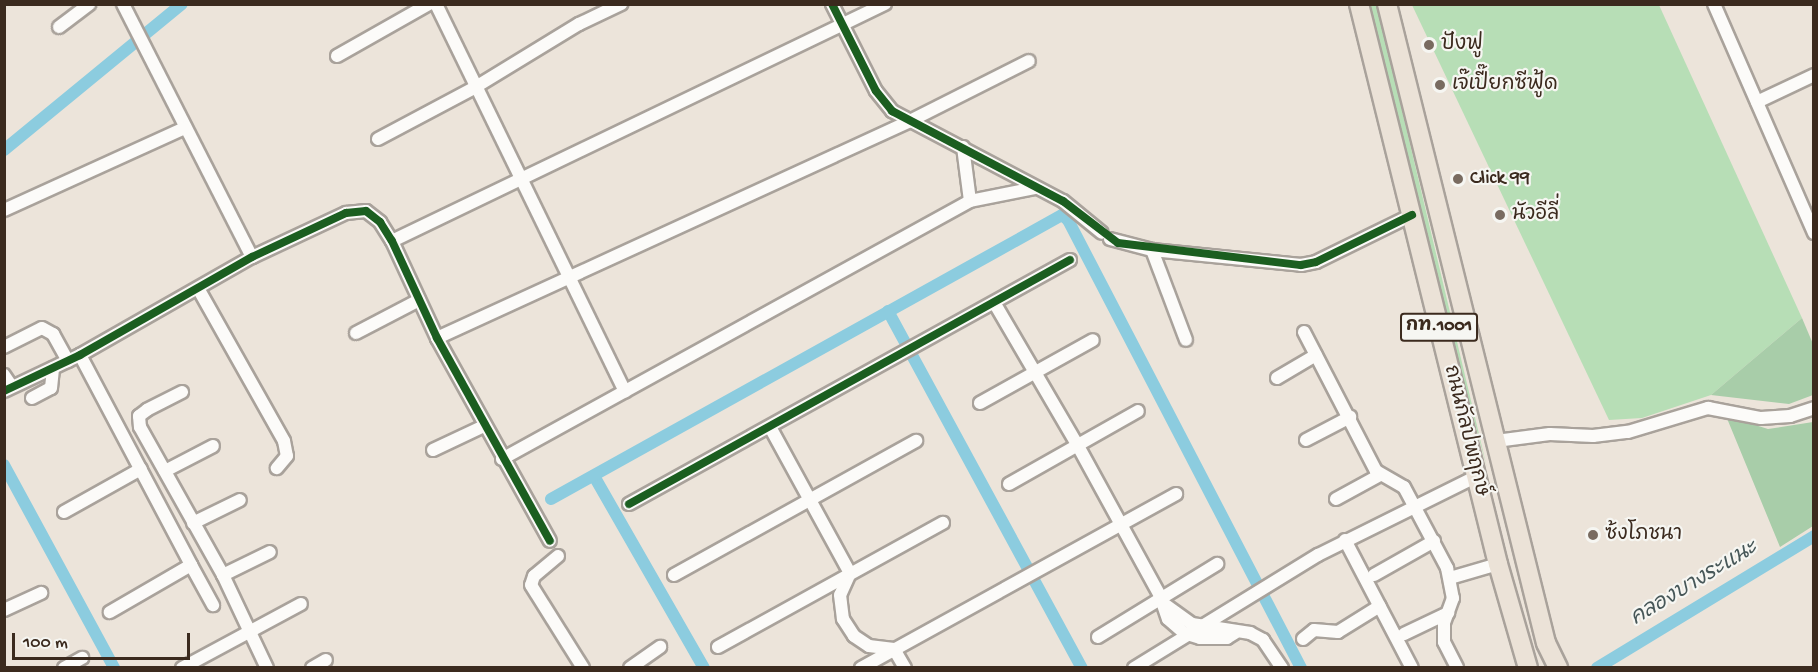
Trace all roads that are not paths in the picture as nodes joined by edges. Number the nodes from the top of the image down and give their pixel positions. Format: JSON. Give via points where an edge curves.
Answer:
{"nodes":[{"id":1,"x":88,"y":4,"type":"edge"},
{"id":2,"x":123,"y":4,"type":"edge"},
{"id":3,"x":429,"y":4,"type":"edge"},
{"id":4,"x":436,"y":4,"type":"edge"},
{"id":5,"x":621,"y":4,"type":"edge"},
{"id":6,"x":832,"y":4,"type":"edge"},
{"id":7,"x":885,"y":4,"type":"edge"},
{"id":8,"x":1359,"y":4,"type":"edge"},
{"id":9,"x":1387,"y":4,"type":"edge"},
{"id":10,"x":1714,"y":4,"type":"edge"},
{"id":11,"x":842,"y":26,"type":"junction"},
{"id":12,"x":58,"y":27,"type":"dead end"},
{"id":13,"x":337,"y":56,"type":"dead end"},
{"id":14,"x":1029,"y":61,"type":"dead end"},
{"id":15,"x":1814,"y":75,"type":"edge"},
{"id":16,"x":474,"y":88,"type":"junction"},
{"id":17,"x":1757,"y":102,"type":"junction"},
{"id":18,"x":910,"y":121,"type":"junction"},
{"id":19,"x":184,"y":128,"type":"junction"},
{"id":20,"x":378,"y":139,"type":"dead end"},
{"id":21,"x":963,"y":147,"type":"junction"},
{"id":22,"x":522,"y":177,"type":"junction"},
{"id":23,"x":1035,"y":188,"type":"junction"},
{"id":24,"x":970,"y":201,"type":"junction"},
{"id":25,"x":1808,"y":203,"type":"edge"},
{"id":26,"x":4,"y":210,"type":"edge"},
{"id":27,"x":1412,"y":215,"type":"junction"},
{"id":28,"x":1814,"y":233,"type":"edge"},
{"id":29,"x":392,"y":242,"type":"junction"},
{"id":30,"x":1152,"y":250,"type":"junction"},
{"id":31,"x":252,"y":257,"type":"junction"},
{"id":32,"x":1070,"y":260,"type":"dead end"},
{"id":33,"x":570,"y":275,"type":"junction"},
{"id":34,"x":199,"y":290,"type":"junction"},
{"id":35,"x":419,"y":300,"type":"junction"},
{"id":36,"x":995,"y":304,"type":"junction"},
{"id":37,"x":1304,"y":332,"type":"dead end"},
{"id":38,"x":356,"y":333,"type":"dead end"},
{"id":39,"x":437,"y":338,"type":"junction"},
{"id":40,"x":1093,"y":340,"type":"dead end"},
{"id":41,"x":1186,"y":340,"type":"dead end"},
{"id":42,"x":4,"y":347,"type":"edge"},
{"id":43,"x":80,"y":355,"type":"junction"},
{"id":44,"x":1317,"y":355,"type":"junction"},
{"id":45,"x":68,"y":361,"type":"junction"},
{"id":46,"x":53,"y":368,"type":"junction"},
{"id":47,"x":1035,"y":373,"type":"junction"},
{"id":48,"x":4,"y":375,"type":"edge"},
{"id":49,"x":1276,"y":378,"type":"dead end"},
{"id":50,"x":8,"y":389,"type":"edge"},
{"id":51,"x":625,"y":391,"type":"junction"},
{"id":52,"x":182,"y":392,"type":"dead end"},
{"id":53,"x":32,"y":398,"type":"dead end"},
{"id":54,"x":980,"y":403,"type":"dead end"},
{"id":55,"x":1814,"y":408,"type":"edge"},
{"id":56,"x":1138,"y":411,"type":"dead end"},
{"id":57,"x":1350,"y":417,"type":"junction"},
{"id":58,"x":484,"y":426,"type":"junction"},
{"id":59,"x":770,"y":427,"type":"junction"},
{"id":60,"x":1306,"y":440,"type":"dead end"},
{"id":61,"x":916,"y":441,"type":"dead end"},
{"id":62,"x":1496,"y":441,"type":"junction"},
{"id":63,"x":213,"y":446,"type":"dead end"},
{"id":64,"x":1078,"y":446,"type":"junction"},
{"id":65,"x":433,"y":450,"type":"dead end"},
{"id":66,"x":502,"y":459,"type":"junction"},
{"id":67,"x":277,"y":468,"type":"dead end"},
{"id":68,"x":141,"y":469,"type":"junction"},
{"id":69,"x":165,"y":471,"type":"junction"},
{"id":70,"x":1380,"y":475,"type":"junction"},
{"id":71,"x":1477,"y":476,"type":"junction"},
{"id":72,"x":1009,"y":484,"type":"dead end"},
{"id":73,"x":1176,"y":494,"type":"dead end"},
{"id":74,"x":811,"y":499,"type":"junction"},
{"id":75,"x":1336,"y":499,"type":"dead end"},
{"id":76,"x":240,"y":500,"type":"dead end"},
{"id":77,"x":629,"y":504,"type":"dead end"},
{"id":78,"x":1416,"y":504,"type":"junction"},
{"id":79,"x":64,"y":512,"type":"dead end"},
{"id":80,"x":193,"y":523,"type":"junction"},
{"id":81,"x":943,"y":523,"type":"dead end"},
{"id":82,"x":1119,"y":523,"type":"junction"},
{"id":83,"x":1345,"y":540,"type":"junction"},
{"id":84,"x":550,"y":541,"type":"dead end"},
{"id":85,"x":1434,"y":541,"type":"junction"},
{"id":86,"x":270,"y":552,"type":"dead end"},
{"id":87,"x":558,"y":556,"type":"dead end"},
{"id":88,"x":1217,"y":564,"type":"dead end"},
{"id":89,"x":1498,"y":564,"type":"junction"},
{"id":90,"x":190,"y":565,"type":"junction"},
{"id":91,"x":850,"y":573,"type":"junction"},
{"id":92,"x":223,"y":575,"type":"junction"},
{"id":93,"x":674,"y":575,"type":"dead end"},
{"id":94,"x":1374,"y":575,"type":"dead end"},
{"id":95,"x":1450,"y":578,"type":"junction"},
{"id":96,"x":41,"y":593,"type":"dead end"},
{"id":97,"x":1162,"y":600,"type":"junction"},
{"id":98,"x":301,"y":604,"type":"dead end"},
{"id":99,"x":213,"y":605,"type":"dead end"},
{"id":100,"x":1380,"y":606,"type":"junction"},
{"id":101,"x":4,"y":610,"type":"edge"},
{"id":102,"x":110,"y":612,"type":"dead end"},
{"id":103,"x":1448,"y":613,"type":"junction"},
{"id":104,"x":1202,"y":627,"type":"junction"},
{"id":105,"x":252,"y":631,"type":"junction"},
{"id":106,"x":1235,"y":633,"type":"junction"},
{"id":107,"x":1189,"y":634,"type":"junction"},
{"id":108,"x":1404,"y":634,"type":"dead end"},
{"id":109,"x":1098,"y":637,"type":"dead end"},
{"id":110,"x":1304,"y":639,"type":"dead end"},
{"id":111,"x":1546,"y":643,"type":"junction"},
{"id":112,"x":660,"y":647,"type":"dead end"},
{"id":113,"x":718,"y":647,"type":"dead end"},
{"id":114,"x":894,"y":649,"type":"junction"},
{"id":115,"x":1520,"y":649,"type":"junction"},
{"id":116,"x":82,"y":658,"type":"dead end"},
{"id":117,"x":326,"y":660,"type":"dead end"},
{"id":118,"x":1409,"y":666,"type":"edge"},
{"id":119,"x":1281,"y":667,"type":"edge"},
{"id":120,"x":64,"y":668,"type":"edge"},
{"id":121,"x":182,"y":668,"type":"edge"},
{"id":122,"x":267,"y":668,"type":"edge"},
{"id":123,"x":312,"y":668,"type":"edge"},
{"id":124,"x":583,"y":668,"type":"edge"},
{"id":125,"x":630,"y":668,"type":"edge"},
{"id":126,"x":861,"y":668,"type":"edge"},
{"id":127,"x":904,"y":668,"type":"edge"},
{"id":128,"x":1134,"y":668,"type":"edge"},
{"id":129,"x":1457,"y":668,"type":"edge"},
{"id":130,"x":1521,"y":668,"type":"edge"},
{"id":131,"x":1528,"y":668,"type":"edge"},
{"id":132,"x":1546,"y":668,"type":"edge"},
{"id":133,"x":1558,"y":668,"type":"edge"}],
"edges":[{"from":1,"to":12,"type":"street"},
{"from":2,"to":19,"type":"street"},
{"from":3,"to":13,"type":"street"},
{"from":4,"to":16,"type":"street"},
{"from":5,"to":16,"type":"street","via":[[579,24]]},
{"from":6,"to":11,"type":"street"},
{"from":7,"to":11,"type":"street"},
{"from":8,"to":27,"type":"main road","name":"ถนนกัลปพฤกษ์","number":"กท.1001"},
{"from":9,"to":62,"type":"main road","name":"ถนนกัลปพฤกษ์","number":"กท.1001"},
{"from":10,"to":17,"type":"street"},
{"from":11,"to":18,"type":"street","via":[[883,103]]},
{"from":11,"to":22,"type":"street"},
{"from":14,"to":18,"type":"street"},
{"from":15,"to":17,"type":"street"},
{"from":16,"to":20,"type":"street"},
{"from":16,"to":22,"type":"street"},
{"from":17,"to":25,"type":"street"},
{"from":18,"to":21,"type":"street"},
{"from":18,"to":33,"type":"street"},
{"from":19,"to":26,"type":"street"},
{"from":19,"to":31,"type":"street"},
{"from":21,"to":23,"type":"street"},
{"from":21,"to":24,"type":"street"},
{"from":22,"to":29,"type":"street"},
{"from":22,"to":33,"type":"street"},
{"from":23,"to":24,"type":"street"},
{"from":23,"to":30,"type":"street","via":[[1063,201],[1106,236]]},
{"from":24,"to":51,"type":"street"},
{"from":25,"to":28,"type":"street"},
{"from":27,"to":30,"type":"street","via":[[1316,262],[1301,265]]},
{"from":27,"to":71,"type":"main road","name":"ถนนกัลปพฤกษ์","number":"กท.1001"},
{"from":29,"to":31,"type":"street","via":[[373,214],[359,211],[346,213]]},
{"from":29,"to":35,"type":"street"},
{"from":30,"to":41,"type":"street"},
{"from":31,"to":34,"type":"street"},
{"from":32,"to":36,"type":"street"},
{"from":33,"to":39,"type":"street"},
{"from":33,"to":51,"type":"street"},
{"from":34,"to":43,"type":"street"},
{"from":34,"to":67,"type":"street","via":[[284,441],[287,456]]},
{"from":35,"to":38,"type":"street"},
{"from":35,"to":39,"type":"street"},
{"from":36,"to":47,"type":"street"},
{"from":36,"to":59,"type":"street"},
{"from":37,"to":44,"type":"street"},
{"from":39,"to":58,"type":"street"},
{"from":40,"to":47,"type":"street"},
{"from":42,"to":45,"type":"street","via":[[42,328],[52,334]]},
{"from":43,"to":45,"type":"street"},
{"from":43,"to":68,"type":"street"},
{"from":44,"to":49,"type":"street"},
{"from":44,"to":57,"type":"street"},
{"from":45,"to":46,"type":"street"},
{"from":46,"to":50,"type":"street"},
{"from":46,"to":53,"type":"street","via":[[51,388]]},
{"from":47,"to":54,"type":"street"},
{"from":47,"to":64,"type":"street"},
{"from":48,"to":50,"type":"street"},
{"from":51,"to":66,"type":"street"},
{"from":52,"to":69,"type":"street","via":[[139,416],[145,436]]},
{"from":55,"to":62,"type":"street","via":[[1790,416],[1761,418],[1708,408],[1628,432],[1593,436],[1550,434]]},
{"from":56,"to":64,"type":"street"},
{"from":57,"to":60,"type":"street"},
{"from":57,"to":70,"type":"street"},
{"from":58,"to":65,"type":"street"},
{"from":58,"to":66,"type":"street"},
{"from":59,"to":74,"type":"street"},
{"from":59,"to":77,"type":"street"},
{"from":61,"to":74,"type":"street"},
{"from":62,"to":111,"type":"main road","name":"ถนนกัลปพฤกษ์","number":"กท.1001"},
{"from":63,"to":69,"type":"street"},
{"from":64,"to":72,"type":"street"},
{"from":64,"to":82,"type":"street"},
{"from":66,"to":84,"type":"street"},
{"from":68,"to":79,"type":"street"},
{"from":68,"to":90,"type":"street"},
{"from":69,"to":80,"type":"street"},
{"from":70,"to":75,"type":"street"},
{"from":70,"to":78,"type":"street","via":[[1404,487]]},
{"from":71,"to":78,"type":"street"},
{"from":71,"to":89,"type":"main road","name":"ถนนกัลปพฤกษ์","number":"กท.1001"},
{"from":73,"to":82,"type":"street"},
{"from":74,"to":91,"type":"street"},
{"from":74,"to":93,"type":"street"},
{"from":76,"to":80,"type":"street"},
{"from":78,"to":83,"type":"street"},
{"from":78,"to":85,"type":"street"},
{"from":80,"to":92,"type":"street"},
{"from":81,"to":91,"type":"street"},
{"from":82,"to":97,"type":"street"},
{"from":82,"to":114,"type":"street"},
{"from":83,"to":100,"type":"street"},
{"from":83,"to":104,"type":"street"},
{"from":85,"to":94,"type":"street"},
{"from":85,"to":95,"type":"street"},
{"from":86,"to":92,"type":"street"},
{"from":87,"to":124,"type":"street","via":[[534,576],[531,585]]},
{"from":88,"to":97,"type":"street"},
{"from":89,"to":95,"type":"street"},
{"from":89,"to":115,"type":"main road","name":"ถนนกัลปพฤกษ์","number":"กท.1001"},
{"from":90,"to":99,"type":"street"},
{"from":90,"to":102,"type":"street"},
{"from":91,"to":113,"type":"street"},
{"from":91,"to":114,"type":"street","via":[[840,594],[843,619],[854,636],[869,646]]},
{"from":92,"to":105,"type":"street"},
{"from":95,"to":103,"type":"street","via":[[1453,598]]},
{"from":96,"to":101,"type":"street"},
{"from":97,"to":104,"type":"street","via":[[1186,621]]},
{"from":97,"to":107,"type":"street","via":[[1168,619]]},
{"from":97,"to":109,"type":"street"},
{"from":98,"to":105,"type":"street"},
{"from":100,"to":110,"type":"street","via":[[1338,632],[1314,630]]},
{"from":100,"to":118,"type":"street"},
{"from":103,"to":108,"type":"street"},
{"from":103,"to":129,"type":"street","via":[[1444,642]]},
{"from":104,"to":106,"type":"street","via":[[1223,627]]},
{"from":104,"to":107,"type":"street"},
{"from":105,"to":121,"type":"street"},
{"from":105,"to":122,"type":"street"},
{"from":106,"to":107,"type":"street","via":[[1214,639]]},
{"from":106,"to":119,"type":"street","via":[[1250,633],[1263,640]]},
{"from":107,"to":128,"type":"street"},
{"from":111,"to":132,"type":"main road","name":"ถนนกัลปพฤกษ์","number":"กท.1001"},
{"from":111,"to":133,"type":"main road","name":"ถนนกัลปพฤกษ์","number":"กท.1001"},
{"from":112,"to":125,"type":"street"},
{"from":114,"to":126,"type":"street"},
{"from":114,"to":127,"type":"street"},
{"from":115,"to":130,"type":"main road","name":"ถนนกัลปพฤกษ์","number":"กท.1001"},
{"from":115,"to":131,"type":"main road","name":"ถนนกัลปพฤกษ์","number":"กท.1001"},
{"from":116,"to":120,"type":"street"},
{"from":117,"to":123,"type":"street"}]}
